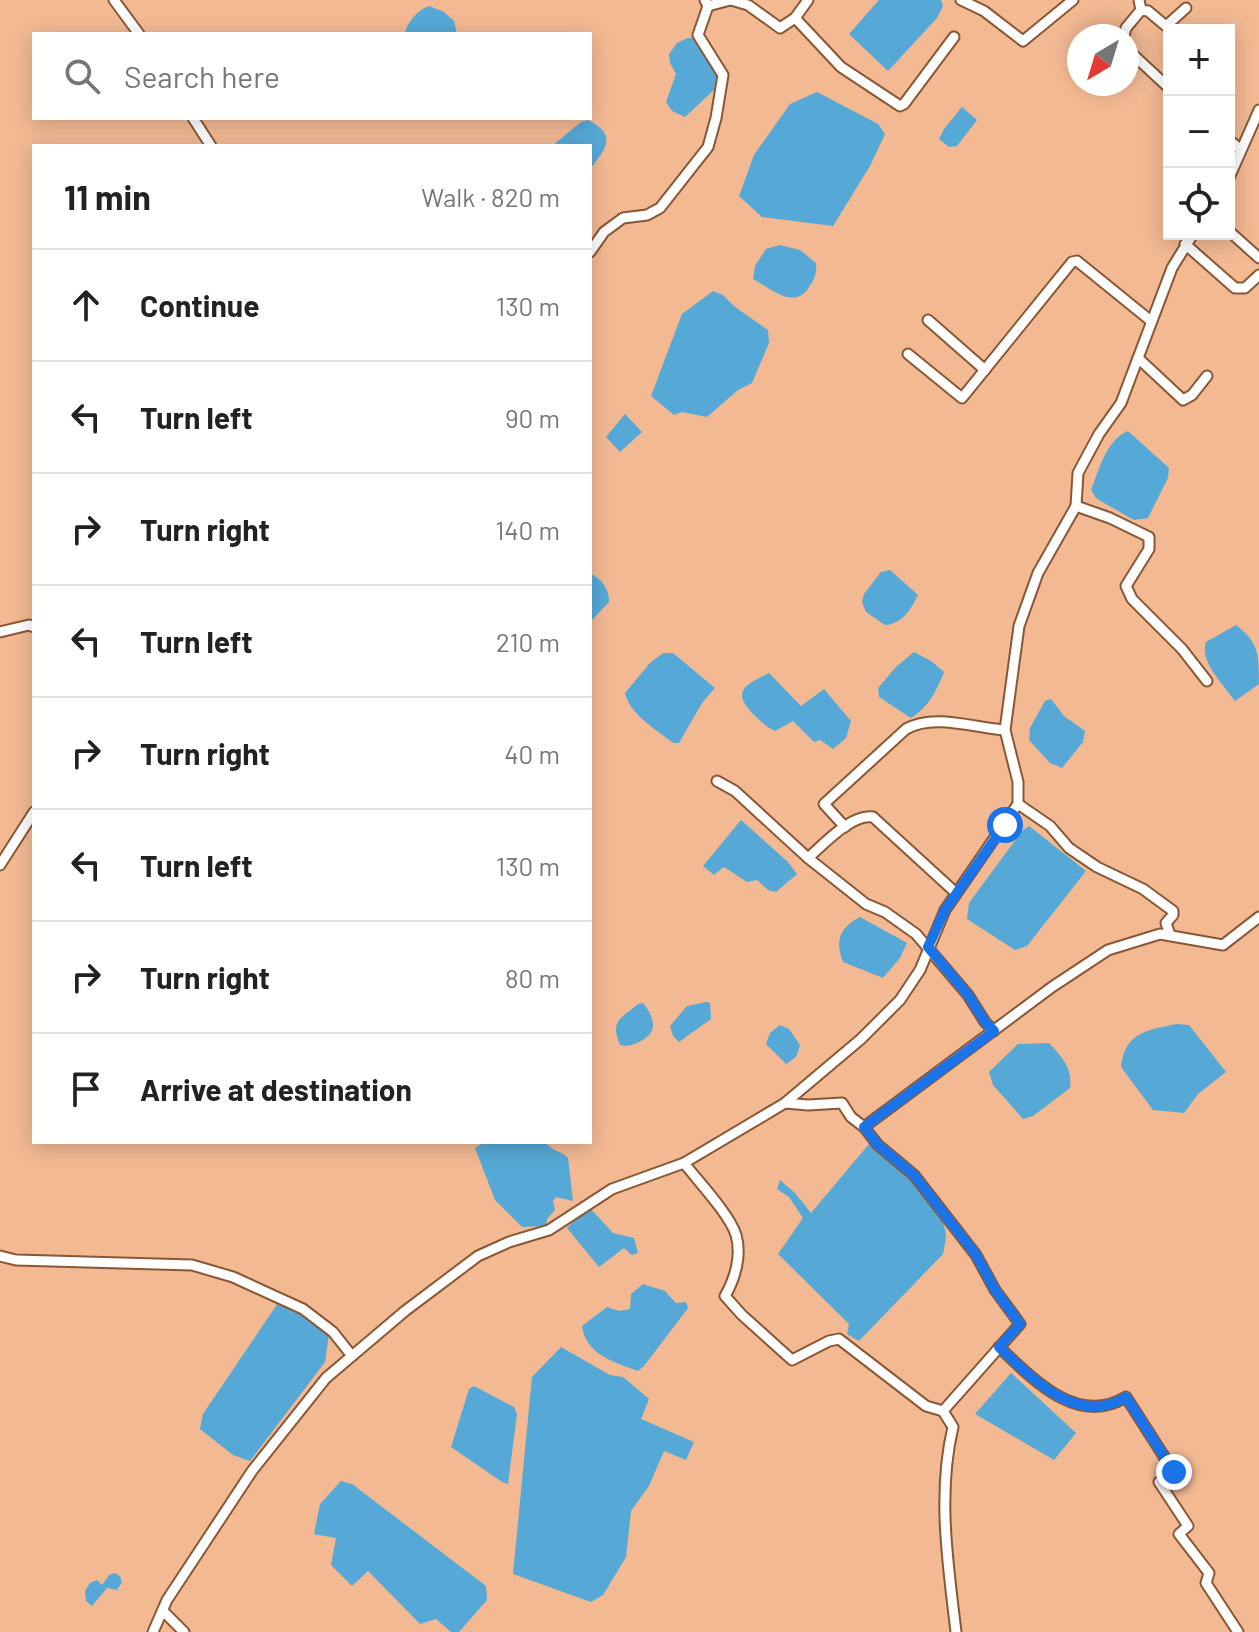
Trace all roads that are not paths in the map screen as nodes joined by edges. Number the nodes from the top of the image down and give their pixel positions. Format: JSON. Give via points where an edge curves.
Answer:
{"nodes":[{"id":1,"x":114,"y":0,"type":"edge"},
{"id":2,"x":730,"y":0,"type":"edge"},
{"id":3,"x":808,"y":0,"type":"edge"},
{"id":4,"x":961,"y":0,"type":"edge"},
{"id":5,"x":1073,"y":0,"type":"edge"},
{"id":6,"x":706,"y":3,"type":"edge"},
{"id":7,"x":1140,"y":3,"type":"edge"},
{"id":8,"x":1186,"y":8,"type":"dead end"},
{"id":9,"x":795,"y":18,"type":"junction"},
{"id":10,"x":1128,"y":24,"type":"edge"},
{"id":11,"x":138,"y":32,"type":"edge"},
{"id":12,"x":954,"y":37,"type":"dead end"},
{"id":13,"x":1139,"y":60,"type":"edge"},
{"id":14,"x":1163,"y":82,"type":"edge"},
{"id":15,"x":1259,"y":110,"type":"edge"},
{"id":16,"x":194,"y":120,"type":"edge"},
{"id":17,"x":210,"y":144,"type":"edge"},
{"id":18,"x":1235,"y":145,"type":"edge"},
{"id":19,"x":1240,"y":149,"type":"junction"},
{"id":20,"x":1233,"y":168,"type":"edge"},
{"id":21,"x":1235,"y":236,"type":"edge"},
{"id":22,"x":1188,"y":240,"type":"edge"},
{"id":23,"x":1185,"y":244,"type":"junction"},
{"id":24,"x":592,"y":249,"type":"edge"},
{"id":25,"x":1259,"y":258,"type":"edge"},
{"id":26,"x":1259,"y":275,"type":"edge"},
{"id":27,"x":928,"y":320,"type":"dead end"},
{"id":28,"x":1151,"y":321,"type":"junction"},
{"id":29,"x":908,"y":354,"type":"dead end"},
{"id":30,"x":1138,"y":358,"type":"junction"},
{"id":31,"x":985,"y":370,"type":"junction"},
{"id":32,"x":1207,"y":376,"type":"dead end"},
{"id":33,"x":1076,"y":506,"type":"junction"},
{"id":34,"x":32,"y":626,"type":"edge"},
{"id":35,"x":0,"y":632,"type":"edge"},
{"id":36,"x":1207,"y":681,"type":"dead end"},
{"id":37,"x":1005,"y":730,"type":"junction"},
{"id":38,"x":717,"y":781,"type":"dead end"},
{"id":39,"x":1018,"y":804,"type":"junction"},
{"id":40,"x":32,"y":815,"type":"edge"},
{"id":41,"x":845,"y":827,"type":"junction"},
{"id":42,"x":808,"y":858,"type":"junction"},
{"id":43,"x":0,"y":865,"type":"edge"},
{"id":44,"x":956,"y":893,"type":"junction"},
{"id":45,"x":1259,"y":917,"type":"edge"},
{"id":46,"x":1170,"y":935,"type":"junction"},
{"id":47,"x":928,"y":947,"type":"junction"},
{"id":48,"x":994,"y":1031,"type":"junction"},
{"id":49,"x":785,"y":1103,"type":"junction"},
{"id":50,"x":864,"y":1127,"type":"junction"},
{"id":51,"x":684,"y":1163,"type":"junction"},
{"id":52,"x":0,"y":1256,"type":"edge"},
{"id":53,"x":999,"y":1347,"type":"junction"},
{"id":54,"x":352,"y":1356,"type":"junction"},
{"id":55,"x":943,"y":1411,"type":"junction"},
{"id":56,"x":163,"y":1611,"type":"junction"},
{"id":57,"x":153,"y":1632,"type":"edge"},
{"id":58,"x":184,"y":1632,"type":"edge"},
{"id":59,"x":956,"y":1632,"type":"edge"},
{"id":60,"x":1238,"y":1632,"type":"edge"}],
"edges":[{"from":1,"to":11,"type":"street"},
{"from":2,"to":6,"type":"street"},
{"from":2,"to":9,"type":"street","via":[[748,5],[780,28]]},
{"from":3,"to":9,"type":"street"},
{"from":4,"to":5,"type":"street","via":[[1023,41]]},
{"from":6,"to":24,"type":"street","via":[[698,35],[723,75],[708,147],[660,208],[623,218]]},
{"from":7,"to":8,"type":"street","via":[[1166,26]]},
{"from":7,"to":10,"type":"street"},
{"from":9,"to":12,"type":"street","via":[[841,67],[900,106]]},
{"from":13,"to":14,"type":"street"},
{"from":15,"to":19,"type":"street"},
{"from":16,"to":17,"type":"street"},
{"from":18,"to":19,"type":"street"},
{"from":19,"to":20,"type":"street"},
{"from":21,"to":25,"type":"street"},
{"from":22,"to":23,"type":"street"},
{"from":23,"to":26,"type":"street","via":[[1235,288],[1245,288]]},
{"from":23,"to":28,"type":"street"},
{"from":27,"to":31,"type":"street"},
{"from":28,"to":30,"type":"street"},
{"from":28,"to":31,"type":"street","via":[[1082,263],[1072,262]]},
{"from":29,"to":31,"type":"street","via":[[962,398]]},
{"from":30,"to":32,"type":"street","via":[[1183,400]]},
{"from":30,"to":33,"type":"street","via":[[1121,403],[1078,473]]},
{"from":33,"to":36,"type":"street","via":[[1149,537],[1149,549],[1126,586]]},
{"from":33,"to":37,"type":"street","via":[[1038,573],[1019,626]]},
{"from":34,"to":35,"type":"street"},
{"from":37,"to":39,"type":"street"},
{"from":37,"to":41,"type":"street","via":[[933,722],[906,729],[824,804]]},
{"from":38,"to":42,"type":"street"},
{"from":39,"to":44,"type":"street"},
{"from":39,"to":46,"type":"street","via":[[1050,826],[1069,848],[1173,911],[1166,923]]},
{"from":40,"to":43,"type":"street"},
{"from":41,"to":42,"type":"street"},
{"from":41,"to":44,"type":"street","via":[[863,815],[873,817]]},
{"from":42,"to":47,"type":"street"},
{"from":44,"to":47,"type":"street"},
{"from":45,"to":46,"type":"street","via":[[1223,945]]},
{"from":46,"to":48,"type":"street","via":[[1108,950]]},
{"from":47,"to":48,"type":"street"},
{"from":47,"to":49,"type":"street","via":[[900,1000]]},
{"from":48,"to":50,"type":"street"},
{"from":49,"to":50,"type":"street","via":[[842,1103]]},
{"from":49,"to":51,"type":"street"},
{"from":50,"to":53,"type":"street","via":[[914,1175],[1013,1312],[1020,1324]]},
{"from":51,"to":54,"type":"street","via":[[612,1189],[549,1230],[478,1256]]},
{"from":51,"to":55,"type":"street","via":[[736,1234],[734,1280],[725,1296],[742,1315],[792,1360],[839,1339],[926,1406]]},
{"from":52,"to":54,"type":"street","via":[[192,1265],[303,1309],[333,1332]]},
{"from":53,"to":55,"type":"street"},
{"from":53,"to":60,"type":"street","via":[[1031,1378],[1082,1407],[1112,1406],[1126,1397],[1174,1472],[1159,1482],[1188,1526],[1179,1534],[1209,1573],[1206,1583]]},
{"from":54,"to":56,"type":"street","via":[[326,1378],[252,1471]]},
{"from":55,"to":59,"type":"street","via":[[953,1427],[944,1497]]},
{"from":56,"to":57,"type":"street"},
{"from":56,"to":58,"type":"street"}]}
